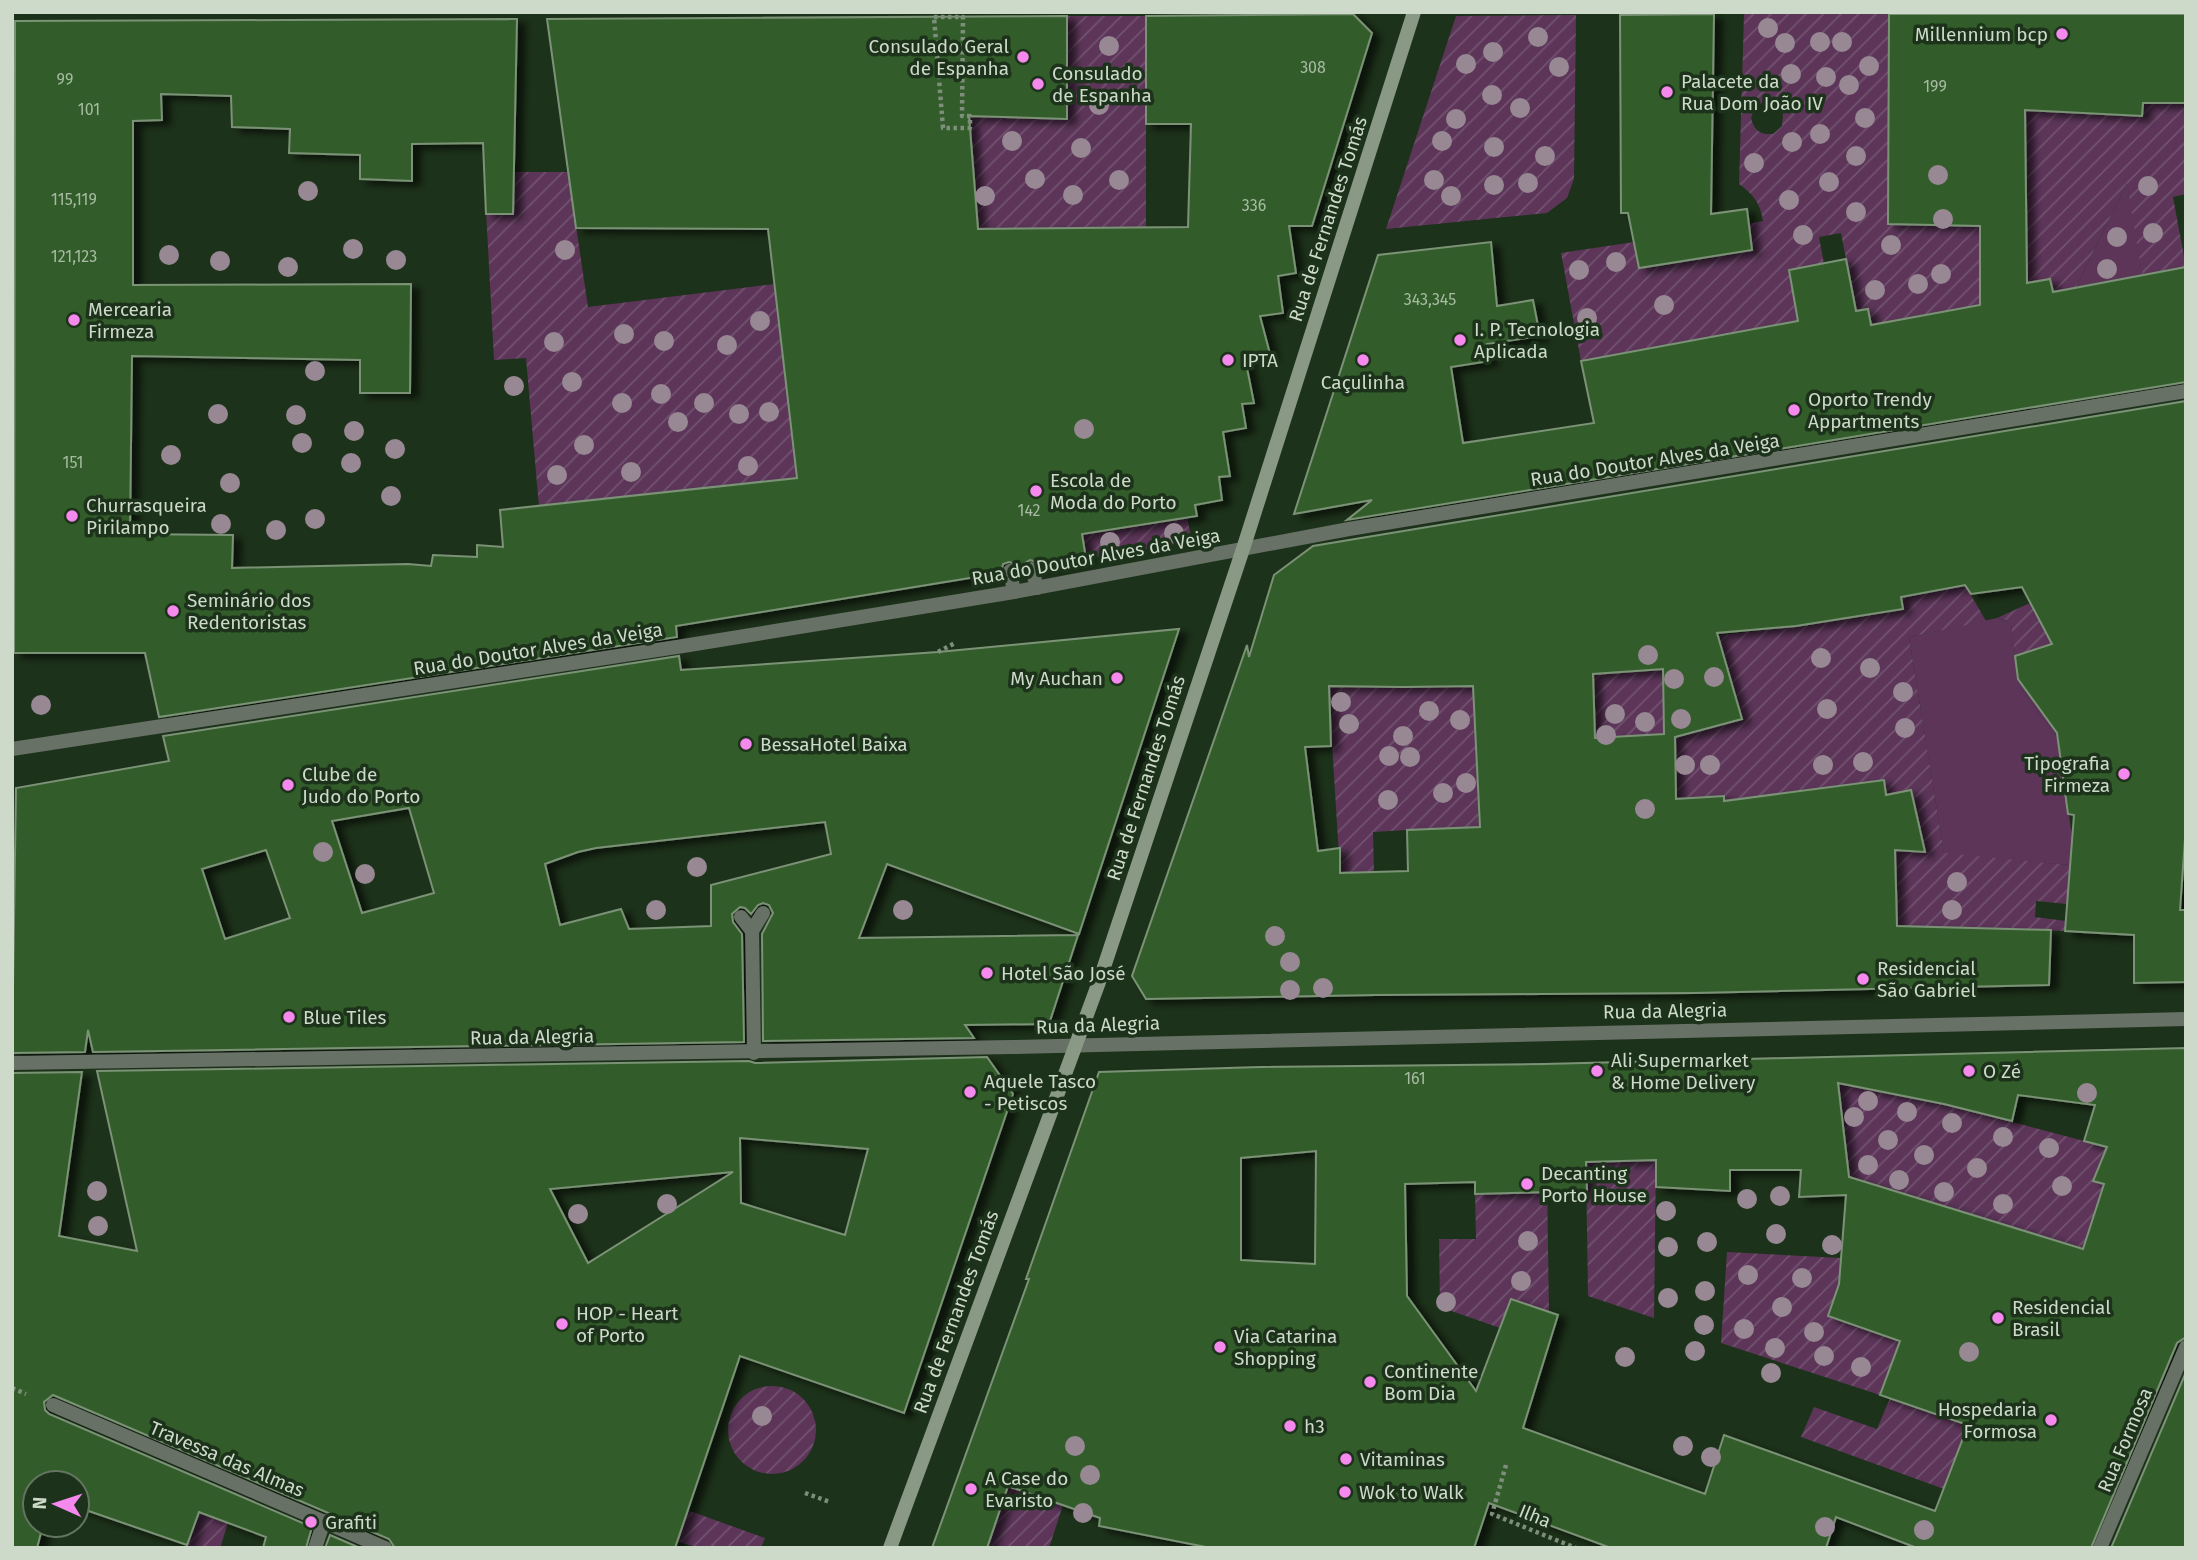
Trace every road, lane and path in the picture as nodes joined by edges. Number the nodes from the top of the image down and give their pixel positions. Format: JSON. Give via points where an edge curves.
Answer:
{"nodes":[{"id":1,"x":1414,"y":12,"type":"edge"},
{"id":2,"x":963,"y":17,"type":"joint"},
{"id":3,"x":2186,"y":391,"type":"edge"},
{"id":4,"x":1243,"y":549,"type":"junction"},
{"id":5,"x":1032,"y":569,"type":"dead end"},
{"id":6,"x":1010,"y":571,"type":"dead end"},
{"id":7,"x":1037,"y":589,"type":"junction"},
{"id":8,"x":1014,"y":592,"type":"junction"},
{"id":9,"x":955,"y":643,"type":"dead end"},
{"id":10,"x":938,"y":652,"type":"dead end"},
{"id":11,"x":12,"y":749,"type":"edge"},
{"id":12,"x":763,"y":913,"type":"dead end"},
{"id":13,"x":741,"y":917,"type":"dead end"},
{"id":14,"x":752,"y":931,"type":"junction"},
{"id":15,"x":2186,"y":1019,"type":"edge"},
{"id":16,"x":1076,"y":1046,"type":"junction"},
{"id":17,"x":754,"y":1053,"type":"junction"},
{"id":18,"x":12,"y":1063,"type":"edge"},
{"id":19,"x":2186,"y":1347,"type":"edge"},
{"id":20,"x":53,"y":1405,"type":"dead end"},
{"id":21,"x":1506,"y":1465,"type":"dead end"},
{"id":22,"x":806,"y":1493,"type":"dead end"},
{"id":23,"x":830,"y":1502,"type":"dead end"},
{"id":24,"x":324,"y":1521,"type":"junction"},
{"id":25,"x":315,"y":1548,"type":"edge"},
{"id":26,"x":385,"y":1548,"type":"edge"},
{"id":27,"x":890,"y":1548,"type":"edge"},
{"id":28,"x":1576,"y":1548,"type":"edge"},
{"id":29,"x":2100,"y":1548,"type":"edge"}],
"edges":[{"from":1,"to":4,"type":"main road","name":"Rua de Fernandes Tomás"},
{"from":2,"to":2,"type":"path","via":[[934,17],[943,128],[970,128],[970,116],[962,116]]},
{"from":3,"to":4,"type":"street","name":"Rua do Doutor Alves da Veiga"},
{"from":4,"to":7,"type":"street","name":"Rua do Doutor Alves da Veiga"},
{"from":4,"to":16,"type":"main road","name":"Rua de Fernandes Tomás"},
{"from":5,"to":7,"type":"street"},
{"from":6,"to":8,"type":"street"},
{"from":7,"to":8,"type":"street","name":"Rua do Doutor Alves da Veiga"},
{"from":8,"to":11,"type":"street","name":"Rua do Doutor Alves da Veiga"},
{"from":9,"to":10,"type":"path"},
{"from":12,"to":14,"type":"street"},
{"from":13,"to":14,"type":"street"},
{"from":14,"to":17,"type":"street"},
{"from":15,"to":16,"type":"street","name":"Rua da Alegria"},
{"from":16,"to":17,"type":"street","name":"Rua da Alegria"},
{"from":16,"to":27,"type":"main road","name":"Rua de Fernandes Tomás"},
{"from":17,"to":18,"type":"street","name":"Rua da Alegria"},
{"from":19,"to":29,"type":"street","name":"Rua Formosa"},
{"from":20,"to":24,"type":"street","name":"Travessa das Almas"},
{"from":21,"to":28,"type":"path","name":"Ilha","via":[[1492,1514]]},
{"from":22,"to":23,"type":"path"},
{"from":24,"to":25,"type":"street"},
{"from":24,"to":26,"type":"street","name":"Travessa das Almas"}]}
